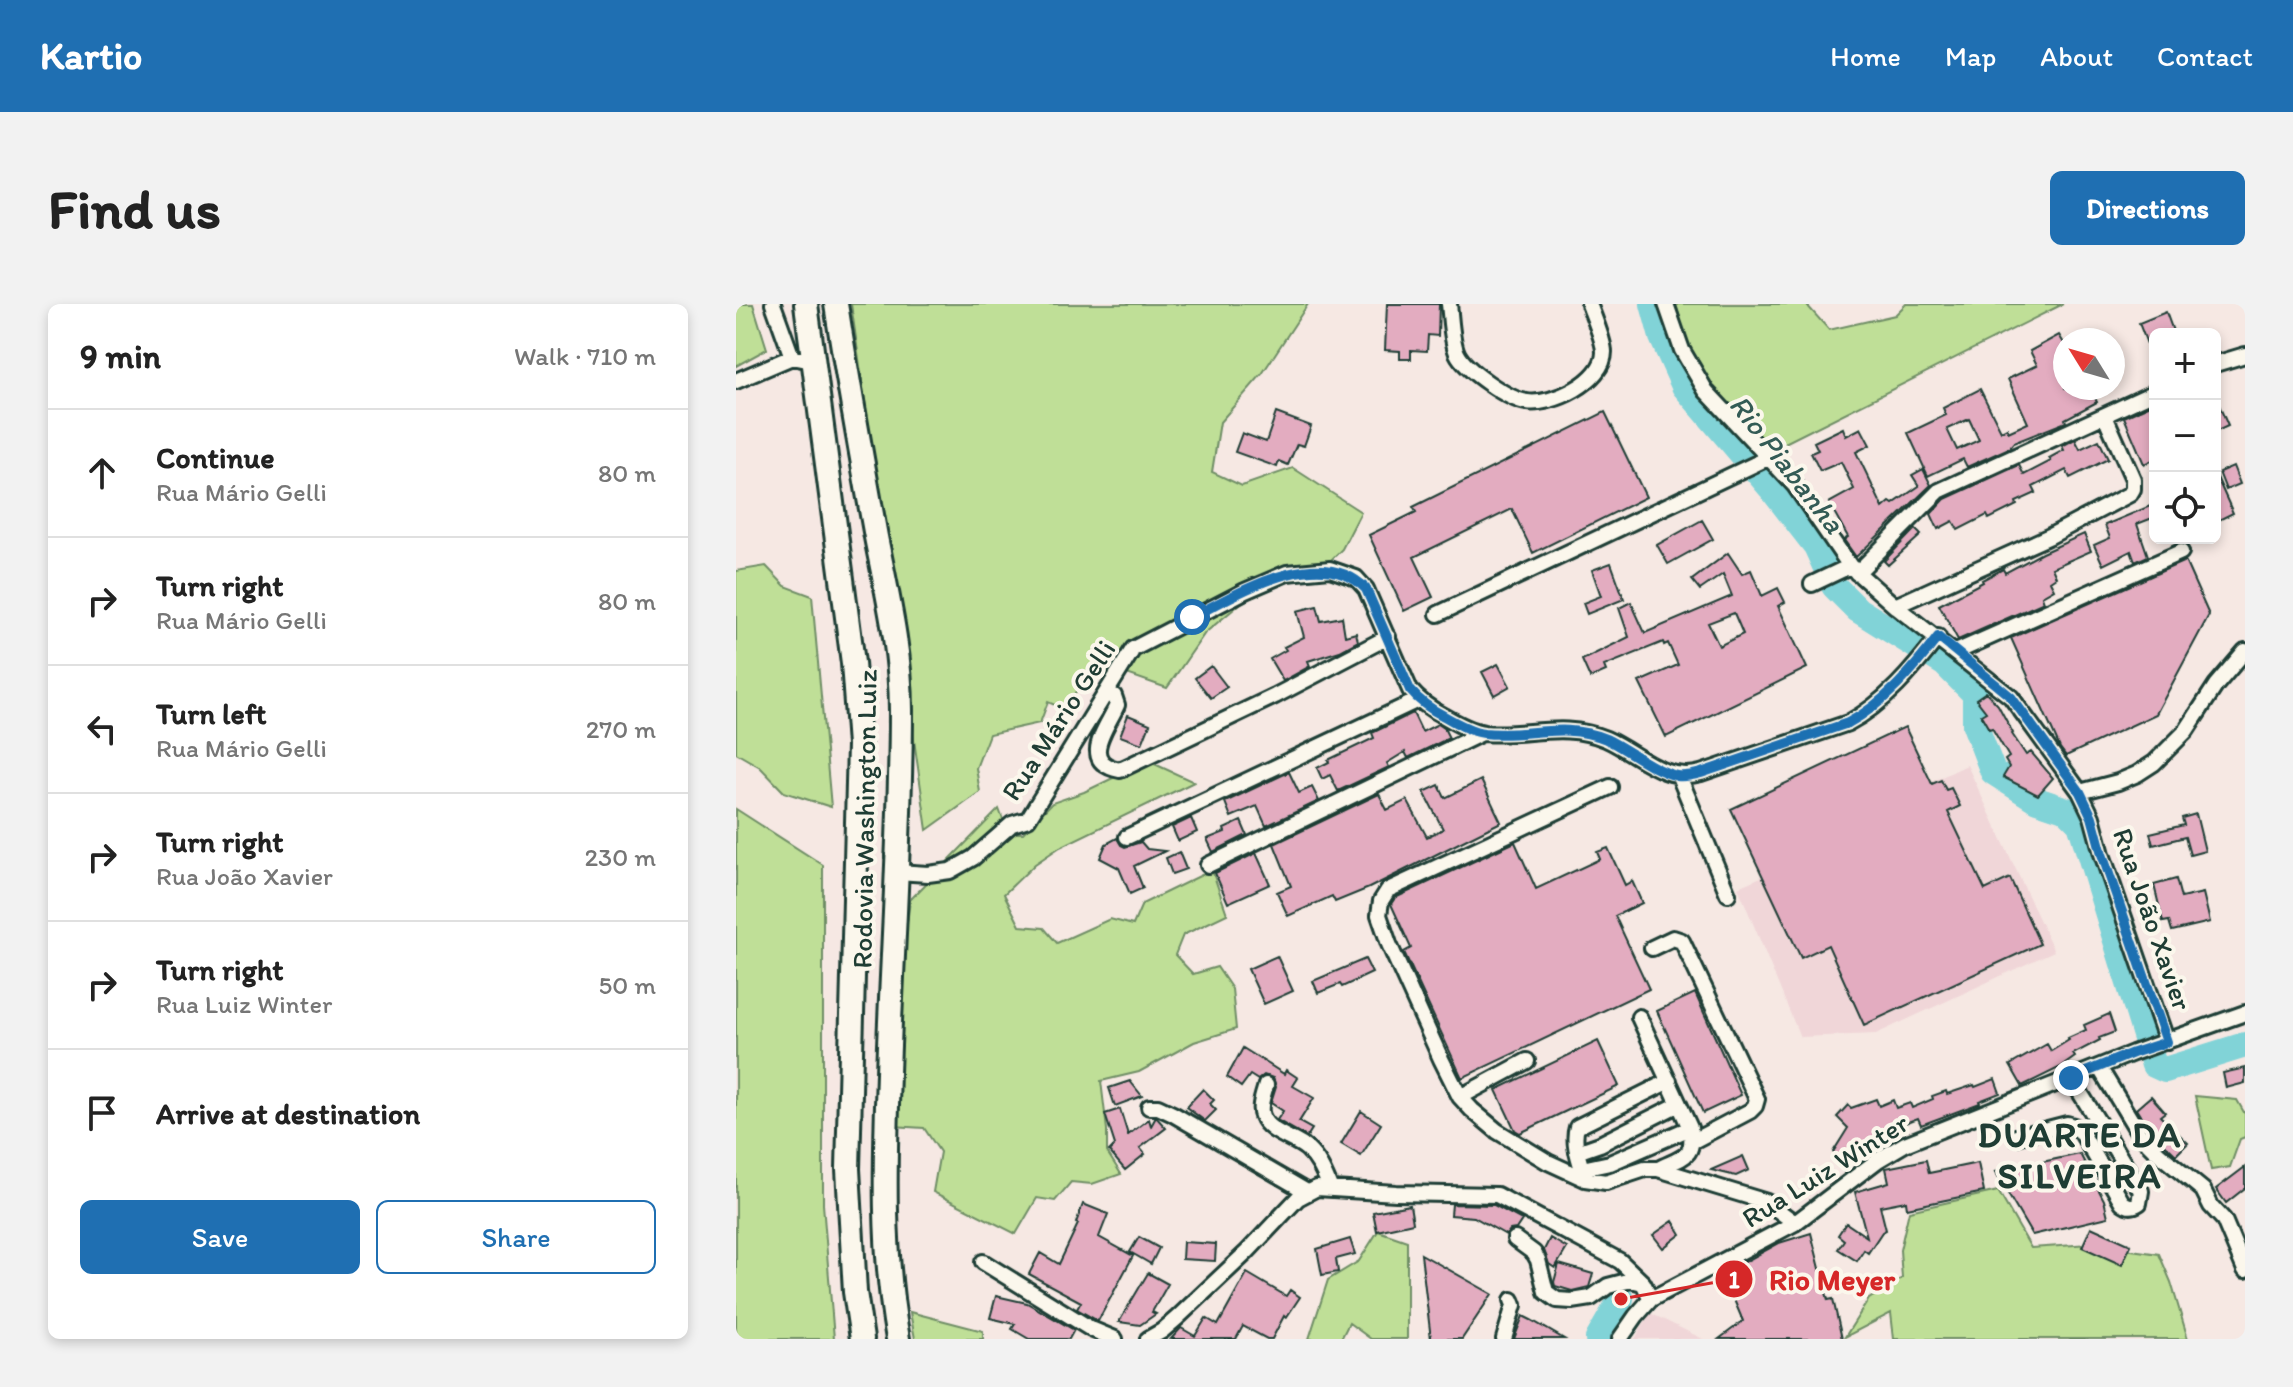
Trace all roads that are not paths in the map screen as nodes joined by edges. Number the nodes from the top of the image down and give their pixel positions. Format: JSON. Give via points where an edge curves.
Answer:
{"nodes":[{"id":1,"x":773,"y":304,"type":"edge"},
{"id":2,"x":806,"y":304,"type":"edge"},
{"id":3,"x":836,"y":304,"type":"edge"},
{"id":4,"x":1449,"y":304,"type":"edge"},
{"id":5,"x":1589,"y":304,"type":"edge"},
{"id":6,"x":1666,"y":304,"type":"edge"},
{"id":7,"x":2245,"y":355,"type":"edge"},
{"id":8,"x":802,"y":359,"type":"junction"},
{"id":9,"x":2221,"y":362,"type":"edge"},
{"id":10,"x":736,"y":381,"type":"edge"},
{"id":11,"x":2149,"y":395,"type":"edge"},
{"id":12,"x":2105,"y":416,"type":"junction"},
{"id":13,"x":1770,"y":457,"type":"junction"},
{"id":14,"x":2181,"y":552,"type":"dead end"},
{"id":15,"x":1854,"y":570,"type":"junction"},
{"id":16,"x":1812,"y":584,"type":"dead end"},
{"id":17,"x":1895,"y":606,"type":"junction"},
{"id":18,"x":1438,"y":614,"type":"dead end"},
{"id":19,"x":1388,"y":637,"type":"junction"},
{"id":20,"x":1934,"y":642,"type":"junction"},
{"id":21,"x":2245,"y":651,"type":"edge"},
{"id":22,"x":1956,"y":652,"type":"junction"},
{"id":23,"x":1105,"y":695,"type":"junction"},
{"id":24,"x":1418,"y":700,"type":"junction"},
{"id":25,"x":1482,"y":733,"type":"junction"},
{"id":26,"x":1679,"y":776,"type":"junction"},
{"id":27,"x":1610,"y":787,"type":"dead end"},
{"id":28,"x":2080,"y":792,"type":"junction"},
{"id":29,"x":1127,"y":837,"type":"dead end"},
{"id":30,"x":1208,"y":865,"type":"dead end"},
{"id":31,"x":897,"y":872,"type":"junction"},
{"id":32,"x":1728,"y":894,"type":"dead end"},
{"id":33,"x":1652,"y":948,"type":"dead end"},
{"id":34,"x":2245,"y":1013,"type":"edge"},
{"id":35,"x":1639,"y":1017,"type":"dead end"},
{"id":36,"x":2163,"y":1043,"type":"junction"},
{"id":37,"x":1527,"y":1061,"type":"dead end"},
{"id":38,"x":2099,"y":1067,"type":"junction"},
{"id":39,"x":2071,"y":1078,"type":"junction"},
{"id":40,"x":1669,"y":1081,"type":"junction"},
{"id":41,"x":1266,"y":1085,"type":"dead end"},
{"id":42,"x":1460,"y":1097,"type":"junction"},
{"id":43,"x":1679,"y":1104,"type":"junction"},
{"id":44,"x":1149,"y":1107,"type":"dead end"},
{"id":45,"x":1692,"y":1134,"type":"junction"},
{"id":46,"x":2016,"y":1137,"type":"dead end"},
{"id":47,"x":1577,"y":1152,"type":"junction"},
{"id":48,"x":1658,"y":1169,"type":"junction"},
{"id":49,"x":1584,"y":1174,"type":"junction"},
{"id":50,"x":1330,"y":1187,"type":"junction"},
{"id":51,"x":1307,"y":1192,"type":"junction"},
{"id":52,"x":1795,"y":1223,"type":"junction"},
{"id":53,"x":1515,"y":1239,"type":"dead end"},
{"id":54,"x":983,"y":1262,"type":"dead end"},
{"id":55,"x":2245,"y":1270,"type":"edge"},
{"id":56,"x":1643,"y":1283,"type":"junction"},
{"id":57,"x":1651,"y":1299,"type":"junction"},
{"id":58,"x":1512,"y":1300,"type":"dead end"},
{"id":59,"x":862,"y":1339,"type":"edge"},
{"id":60,"x":898,"y":1339,"type":"edge"},
{"id":61,"x":1115,"y":1339,"type":"edge"},
{"id":62,"x":1148,"y":1339,"type":"edge"},
{"id":63,"x":1504,"y":1339,"type":"edge"},
{"id":64,"x":1620,"y":1339,"type":"edge"}],
"edges":[{"from":1,"to":8,"type":"street"},
{"from":2,"to":8,"type":"highway","name":"Rodovia Washington Luiz"},
{"from":3,"to":31,"type":"highway","name":"Rodovia Washington Luiz","via":[[897,657]]},
{"from":4,"to":5,"type":"street","via":[[1456,351],[1465,365],[1508,395],[1538,403],[1577,389],[1600,365],[1604,352]]},
{"from":6,"to":13,"type":"street","name":"Rua João Xavier","via":[[1682,350],[1706,391]]},
{"from":7,"to":9,"type":"street"},
{"from":8,"to":10,"type":"street"},
{"from":8,"to":59,"type":"highway","name":"Rodovia Washington Luiz","via":[[844,588],[859,745],[848,1169]]},
{"from":11,"to":12,"type":"street"},
{"from":12,"to":15,"type":"street","via":[[1939,491]]},
{"from":12,"to":17,"type":"street","via":[[2133,479],[2130,494]]},
{"from":13,"to":15,"type":"street","name":"Rua João Xavier"},
{"from":13,"to":18,"type":"street"},
{"from":14,"to":22,"type":"street"},
{"from":15,"to":16,"type":"street"},
{"from":15,"to":17,"type":"street","name":"Rua João Xavier"},
{"from":17,"to":20,"type":"street","name":"Rua João Xavier"},
{"from":19,"to":23,"type":"street","name":"Rua Mário Gelli","via":[[1356,578],[1330,569],[1287,573],[1133,649]]},
{"from":19,"to":23,"type":"street","via":[[1120,770],[1109,767],[1097,752],[1117,705],[1114,696]]},
{"from":19,"to":24,"type":"street","name":"Rua Mário Gelli"},
{"from":20,"to":22,"type":"street","name":"Rua João Xavier"},
{"from":20,"to":26,"type":"street","via":[[1895,687],[1848,723]]},
{"from":21,"to":28,"type":"street","via":[[2186,731],[2154,763],[2118,782]]},
{"from":22,"to":28,"type":"street","name":"Rua João Xavier","via":[[2011,697]]},
{"from":23,"to":31,"type":"street","name":"Rua Mário Gelli","via":[[1031,817],[1012,824],[950,871]]},
{"from":24,"to":25,"type":"street"},
{"from":24,"to":29,"type":"street"},
{"from":25,"to":26,"type":"street","via":[[1587,732]]},
{"from":25,"to":30,"type":"street"},
{"from":26,"to":32,"type":"street"},
{"from":27,"to":42,"type":"street","via":[[1388,890],[1381,901],[1379,915],[1389,944]]},
{"from":28,"to":36,"type":"street","name":"Rua João Xavier"},
{"from":31,"to":60,"type":"highway","name":"Rodovia Washington Luiz","via":[[886,1236]]},
{"from":33,"to":45,"type":"street","via":[[1673,938],[1682,941],[1757,1099],[1750,1111]]},
{"from":34,"to":36,"type":"street","name":"Rua Luiz Winter"},
{"from":35,"to":40,"type":"street"},
{"from":36,"to":38,"type":"street","name":"Rua Luiz Winter"},
{"from":37,"to":42,"type":"street"},
{"from":38,"to":39,"type":"street","name":"Rua Luiz Winter"},
{"from":38,"to":55,"type":"street","via":[[2140,1135],[2203,1190],[2224,1220]]},
{"from":39,"to":46,"type":"street","via":[[2141,1191],[2139,1203],[2122,1202],[2074,1126]]},
{"from":39,"to":52,"type":"street","name":"Rua Luiz Winter","via":[[1895,1149]]},
{"from":40,"to":43,"type":"street"},
{"from":40,"to":47,"type":"street","via":[[1579,1124],[1574,1133]]},
{"from":41,"to":50,"type":"street","via":[[1262,1116],[1317,1159]]},
{"from":42,"to":49,"type":"street","via":[[1497,1131],[1548,1162]]},
{"from":43,"to":45,"type":"street"},
{"from":43,"to":47,"type":"street"},
{"from":44,"to":51,"type":"street","via":[[1173,1114]]},
{"from":45,"to":48,"type":"street","via":[[1687,1154]]},
{"from":45,"to":49,"type":"street"},
{"from":47,"to":49,"type":"street"},
{"from":48,"to":49,"type":"street","via":[[1606,1182]]},
{"from":48,"to":52,"type":"street","via":[[1767,1202]]},
{"from":50,"to":51,"type":"street"},
{"from":50,"to":56,"type":"street","via":[[1497,1195],[1605,1252]]},
{"from":51,"to":62,"type":"street","via":[[1177,1318]]},
{"from":52,"to":57,"type":"street","name":"Rua Luiz Winter"},
{"from":53,"to":56,"type":"street","via":[[1534,1253],[1546,1292],[1557,1300],[1591,1298],[1631,1280]]},
{"from":54,"to":61,"type":"street"},
{"from":56,"to":57,"type":"street"},
{"from":57,"to":64,"type":"street","name":"Rua Luiz Winter"},
{"from":58,"to":63,"type":"street"}]}
